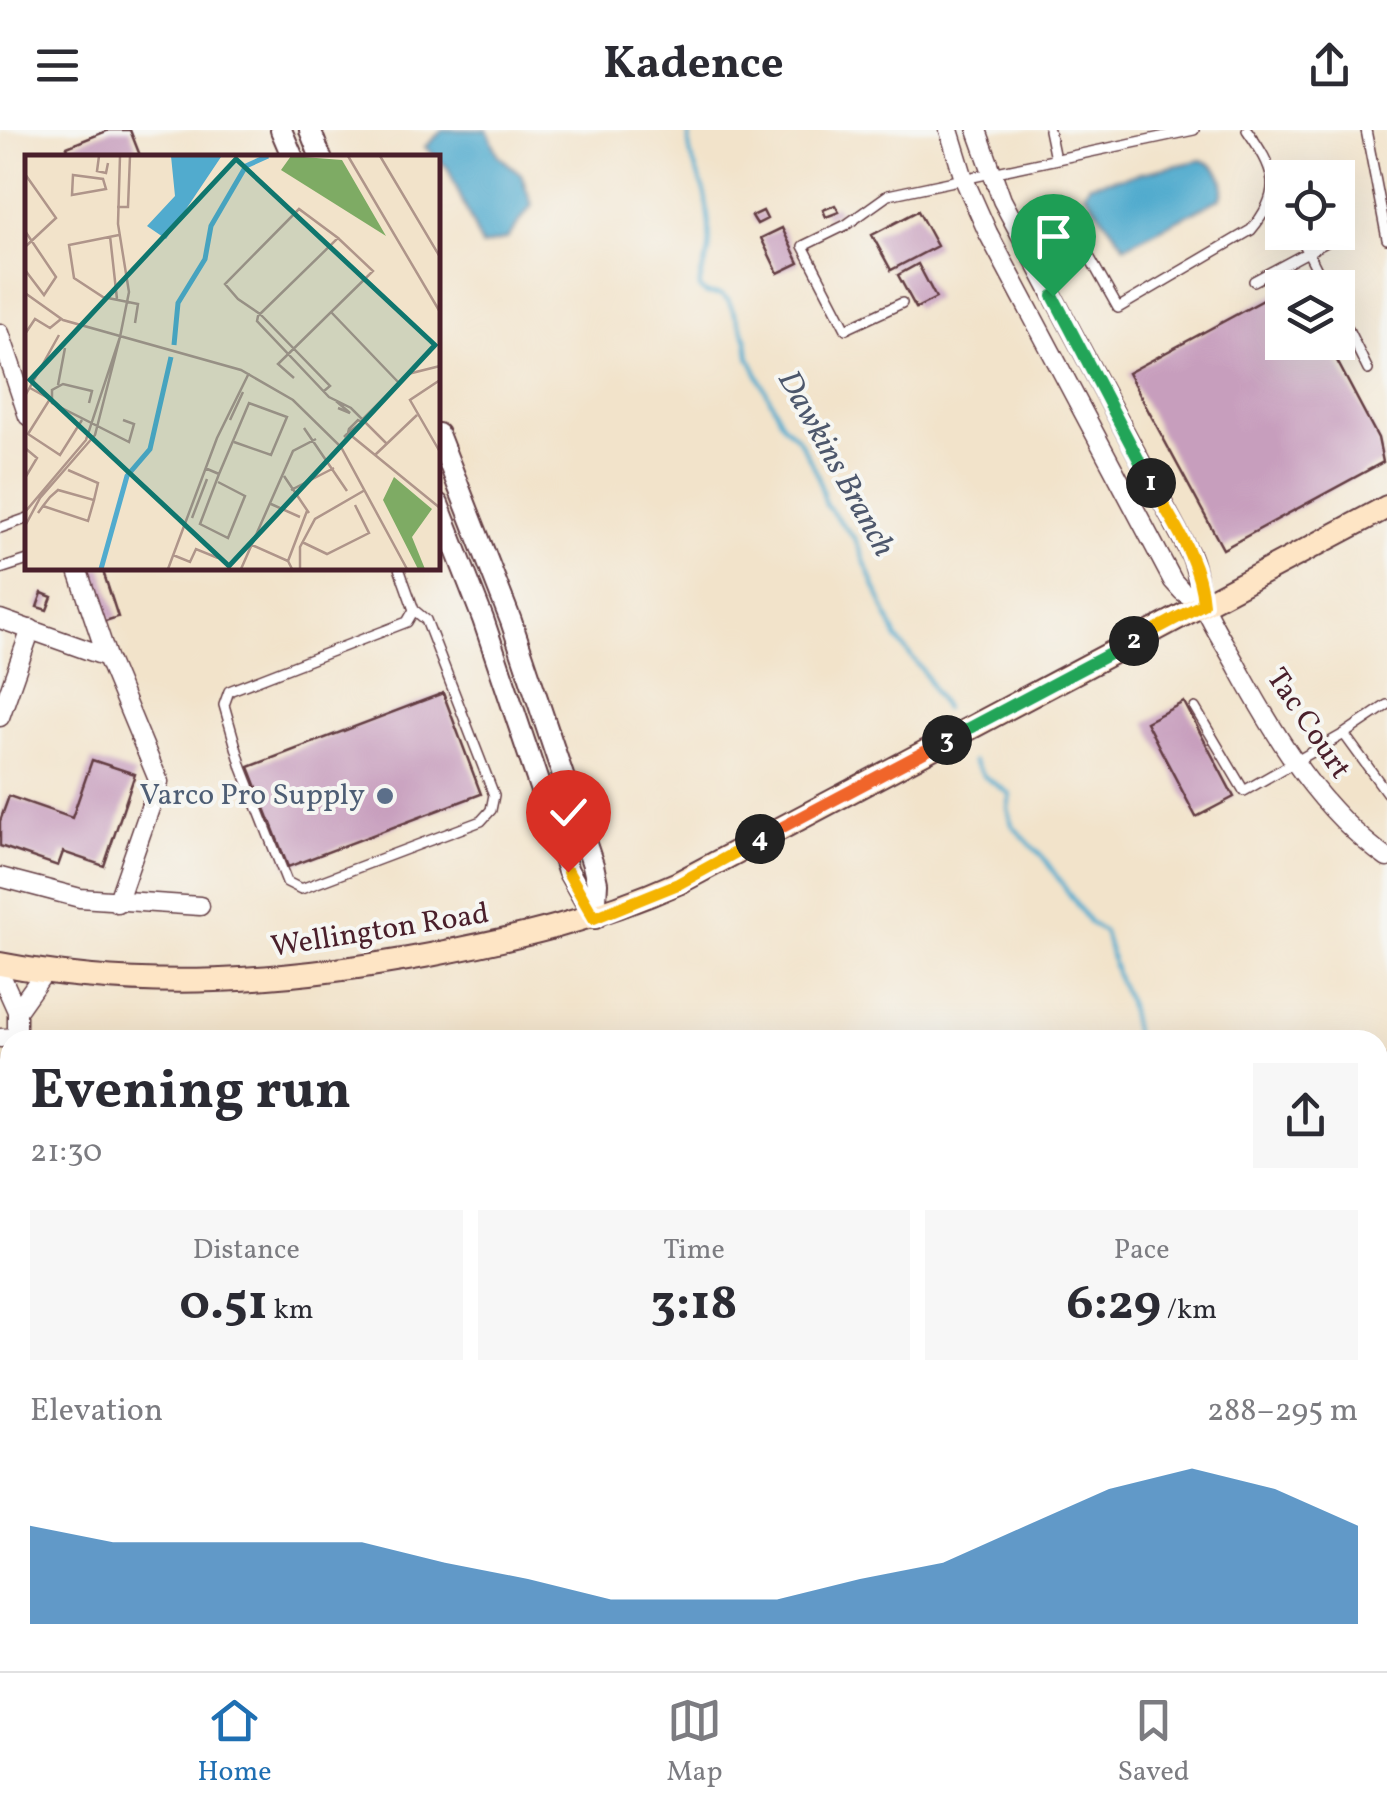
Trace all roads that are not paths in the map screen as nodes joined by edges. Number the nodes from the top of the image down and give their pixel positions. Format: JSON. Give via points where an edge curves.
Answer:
{"nodes":[{"id":1,"x":281,"y":130,"type":"edge"},
{"id":2,"x":310,"y":130,"type":"edge"},
{"id":3,"x":949,"y":130,"type":"edge"},
{"id":4,"x":977,"y":130,"type":"edge"},
{"id":5,"x":1049,"y":130,"type":"edge"},
{"id":6,"x":1194,"y":130,"type":"edge"},
{"id":7,"x":1248,"y":130,"type":"edge"},
{"id":8,"x":1366,"y":130,"type":"edge"},
{"id":9,"x":1167,"y":133,"type":"edge"},
{"id":10,"x":292,"y":155,"type":"edge"},
{"id":11,"x":321,"y":155,"type":"edge"},
{"id":12,"x":1055,"y":160,"type":"junction"},
{"id":13,"x":1266,"y":160,"type":"edge"},
{"id":14,"x":991,"y":173,"type":"junction"},
{"id":15,"x":964,"y":179,"type":"junction"},
{"id":16,"x":1265,"y":214,"type":"edge"},
{"id":17,"x":1387,"y":239,"type":"edge"},
{"id":18,"x":1086,"y":250,"type":"dead end"},
{"id":19,"x":1308,"y":251,"type":"joint"},
{"id":20,"x":1317,"y":270,"type":"edge"},
{"id":21,"x":1254,"y":281,"type":"dead end"},
{"id":22,"x":902,"y":303,"type":"dead end"},
{"id":23,"x":0,"y":333,"type":"edge"},
{"id":24,"x":1355,"y":344,"type":"edge"},
{"id":25,"x":1368,"y":370,"type":"dead end"},
{"id":26,"x":25,"y":407,"type":"edge"},
{"id":27,"x":440,"y":439,"type":"edge"},
{"id":28,"x":1387,"y":507,"type":"edge"},
{"id":29,"x":440,"y":509,"type":"edge"},
{"id":30,"x":25,"y":519,"type":"edge"},
{"id":31,"x":0,"y":528,"type":"edge"},
{"id":32,"x":25,"y":561,"type":"edge"},
{"id":33,"x":0,"y":568,"type":"edge"},
{"id":34,"x":78,"y":570,"type":"edge"},
{"id":35,"x":399,"y":570,"type":"edge"},
{"id":36,"x":1203,"y":604,"type":"junction"},
{"id":37,"x":414,"y":610,"type":"junction"},
{"id":38,"x":0,"y":619,"type":"edge"},
{"id":39,"x":31,"y":629,"type":"junction"},
{"id":40,"x":107,"y":658,"type":"junction"},
{"id":41,"x":1387,"y":705,"type":"edge"},
{"id":42,"x":1196,"y":708,"type":"dead end"},
{"id":43,"x":0,"y":718,"type":"edge"},
{"id":44,"x":1344,"y":734,"type":"junction"},
{"id":45,"x":1293,"y":763,"type":"junction"},
{"id":46,"x":1387,"y":793,"type":"edge"},
{"id":47,"x":1387,"y":858,"type":"edge"},
{"id":48,"x":0,"y":876,"type":"edge"},
{"id":49,"x":116,"y":902,"type":"junction"},
{"id":50,"x":200,"y":906,"type":"dead end"},
{"id":51,"x":594,"y":918,"type":"junction"},
{"id":52,"x":0,"y":964,"type":"edge"},
{"id":53,"x":0,"y":973,"type":"edge"},
{"id":54,"x":44,"y":973,"type":"junction"},
{"id":55,"x":17,"y":1011,"type":"junction"},
{"id":56,"x":13,"y":1030,"type":"edge"}],
"edges":[{"from":1,"to":10,"type":"street"},
{"from":2,"to":11,"type":"street"},
{"from":3,"to":15,"type":"street"},
{"from":4,"to":14,"type":"street"},
{"from":5,"to":12,"type":"lane"},
{"from":6,"to":9,"type":"lane"},
{"from":7,"to":13,"type":"lane"},
{"from":8,"to":17,"type":"lane"},
{"from":9,"to":12,"type":"lane"},
{"from":12,"to":14,"type":"lane"},
{"from":14,"to":15,"type":"lane"},
{"from":14,"to":36,"type":"street","via":[[1191,556]]},
{"from":15,"to":22,"type":"lane","via":[[888,195],[803,246],[846,329]]},
{"from":15,"to":36,"type":"street","via":[[1173,580]]},
{"from":16,"to":18,"type":"lane","via":[[1252,230],[1118,308]]},
{"from":19,"to":20,"type":"lane"},
{"from":19,"to":21,"type":"lane"},
{"from":23,"to":26,"type":"street"},
{"from":24,"to":25,"type":"lane"},
{"from":27,"to":51,"type":"street","via":[[506,606],[588,850],[597,882]]},
{"from":28,"to":36,"type":"main road","name":"Wellington Road"},
{"from":29,"to":51,"type":"street","via":[[568,872]]},
{"from":30,"to":31,"type":"lane"},
{"from":32,"to":33,"type":"lane"},
{"from":34,"to":40,"type":"street"},
{"from":35,"to":37,"type":"lane"},
{"from":36,"to":45,"type":"street","name":"Tac Court"},
{"from":36,"to":51,"type":"main road","name":"Wellington Road","via":[[678,884]]},
{"from":37,"to":37,"type":"lane","via":[[426,620],[444,662],[494,795],[492,810],[481,820],[300,889],[287,882],[242,768],[224,705],[229,692],[407,622]]},
{"from":38,"to":39,"type":"street"},
{"from":39,"to":40,"type":"street"},
{"from":39,"to":43,"type":"street"},
{"from":40,"to":49,"type":"street","via":[[159,782]]},
{"from":41,"to":44,"type":"lane"},
{"from":42,"to":45,"type":"lane","via":[[1244,791]]},
{"from":44,"to":45,"type":"lane"},
{"from":44,"to":46,"type":"lane"},
{"from":45,"to":47,"type":"street","name":"Tac Court"},
{"from":48,"to":49,"type":"street"},
{"from":49,"to":50,"type":"street"},
{"from":51,"to":54,"type":"main road","name":"Wellington Road","via":[[454,950],[263,980],[128,981]]},
{"from":52,"to":54,"type":"main road","name":"Wellington Road"},
{"from":53,"to":55,"type":"street"},
{"from":54,"to":55,"type":"street"},
{"from":55,"to":56,"type":"street"}]}
